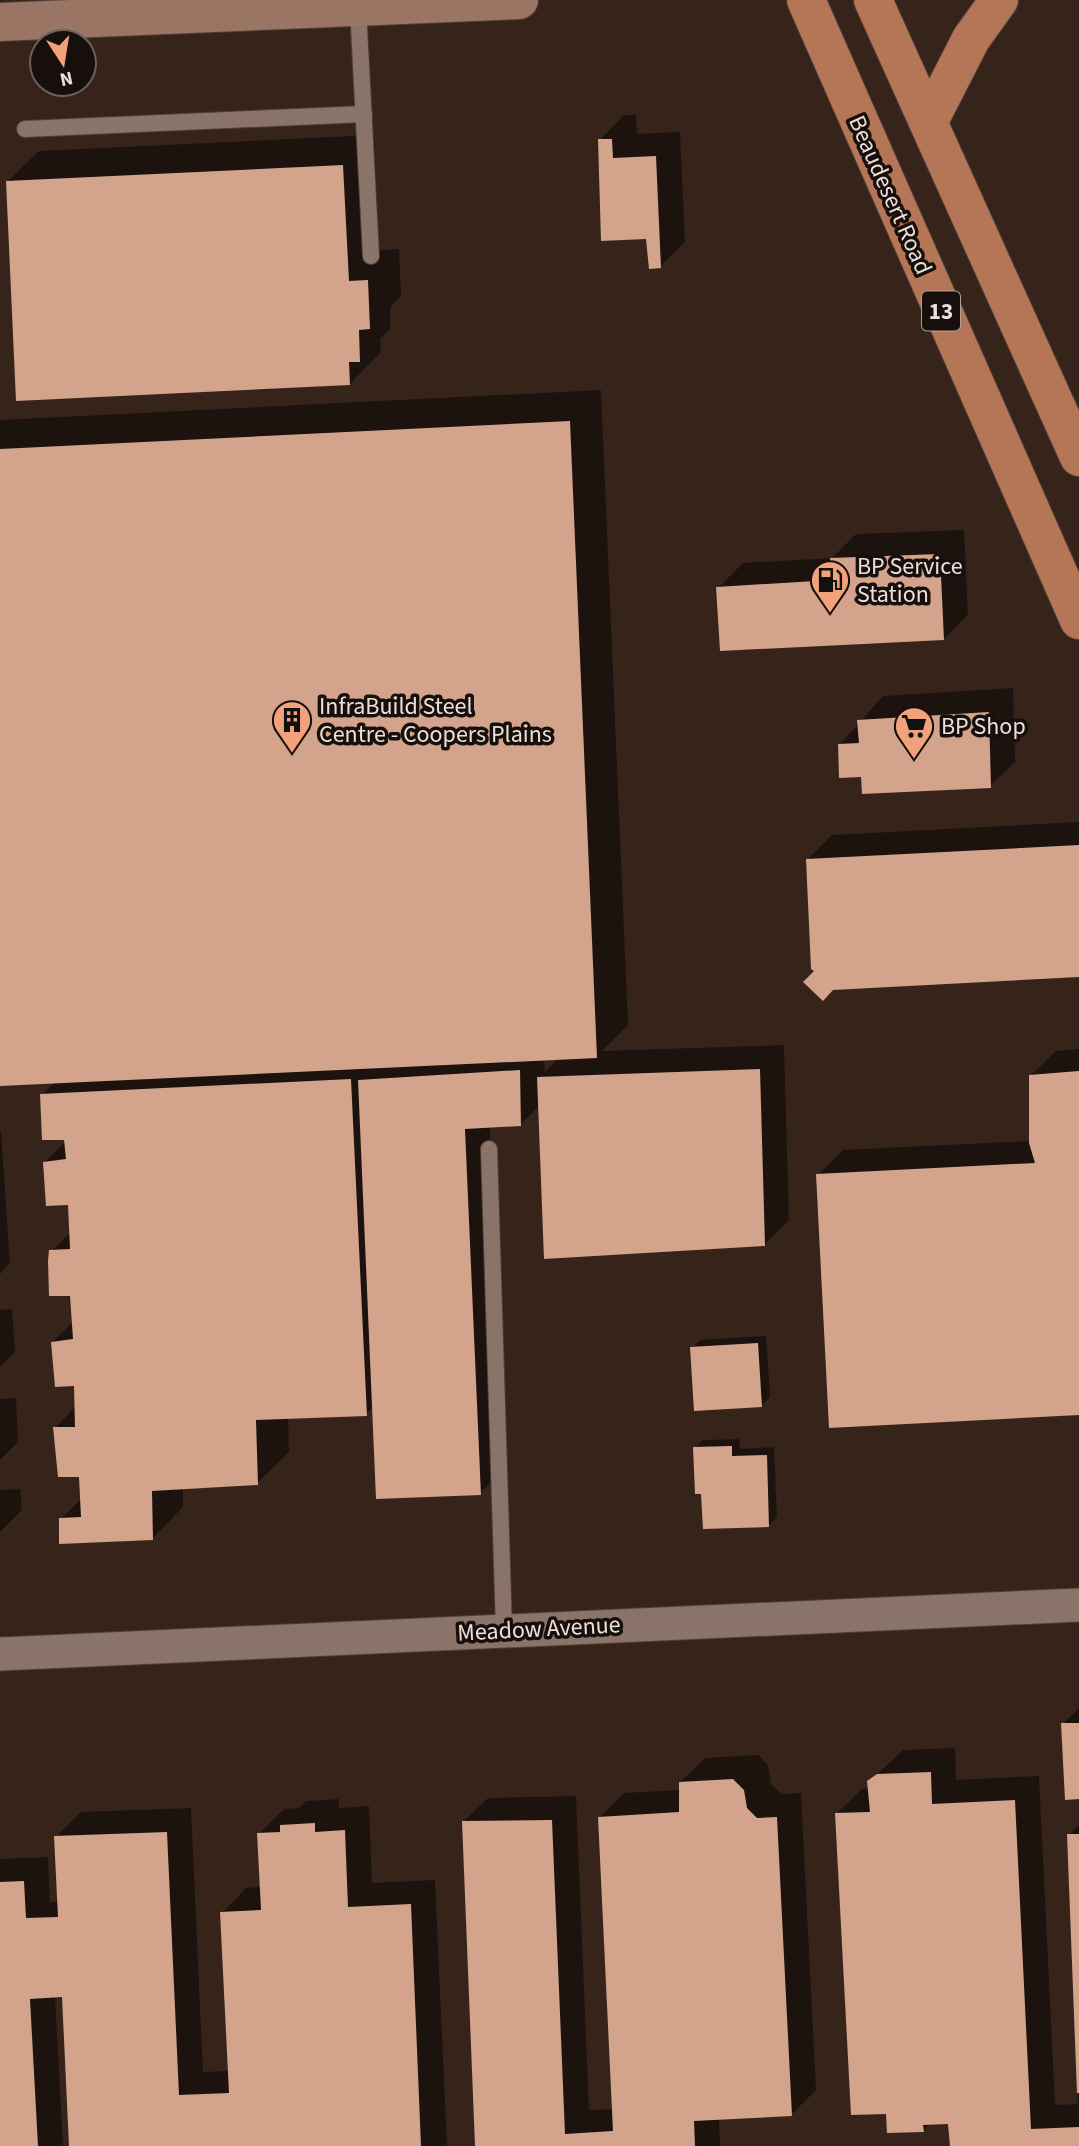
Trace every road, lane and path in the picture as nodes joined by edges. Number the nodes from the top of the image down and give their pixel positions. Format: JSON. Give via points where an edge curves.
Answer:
{"nodes":[{"id":1,"x":519,"y":0,"type":"edge"},
{"id":2,"x":806,"y":0,"type":"edge"},
{"id":3,"x":873,"y":0,"type":"edge"},
{"id":4,"x":999,"y":0,"type":"edge"},
{"id":5,"x":358,"y":8,"type":"junction"},
{"id":6,"x":102,"y":10,"type":"edge"},
{"id":7,"x":0,"y":22,"type":"edge"},
{"id":8,"x":364,"y":114,"type":"junction"},
{"id":9,"x":929,"y":121,"type":"junction"},
{"id":10,"x":25,"y":129,"type":"dead end"},
{"id":11,"x":371,"y":256,"type":"dead end"},
{"id":12,"x":1079,"y":457,"type":"edge"},
{"id":13,"x":1079,"y":620,"type":"edge"},
{"id":14,"x":489,"y":1149,"type":"dead end"},
{"id":15,"x":1079,"y":1605,"type":"edge"},
{"id":16,"x":504,"y":1630,"type":"junction"},
{"id":17,"x":0,"y":1654,"type":"edge"}],
"edges":[{"from":1,"to":5,"type":"main road"},
{"from":2,"to":13,"type":"highway","name":"Beaudesert Road","number":"13"},
{"from":3,"to":9,"type":"highway"},
{"from":4,"to":9,"type":"highway","via":[[971,39]]},
{"from":5,"to":6,"type":"main road"},
{"from":5,"to":8,"type":"lane"},
{"from":6,"to":7,"type":"main road"},
{"from":8,"to":10,"type":"lane"},
{"from":8,"to":11,"type":"lane"},
{"from":9,"to":12,"type":"highway"},
{"from":14,"to":16,"type":"lane"},
{"from":15,"to":16,"type":"street","name":"Meadow Avenue"},
{"from":16,"to":17,"type":"street","name":"Meadow Avenue"}]}
